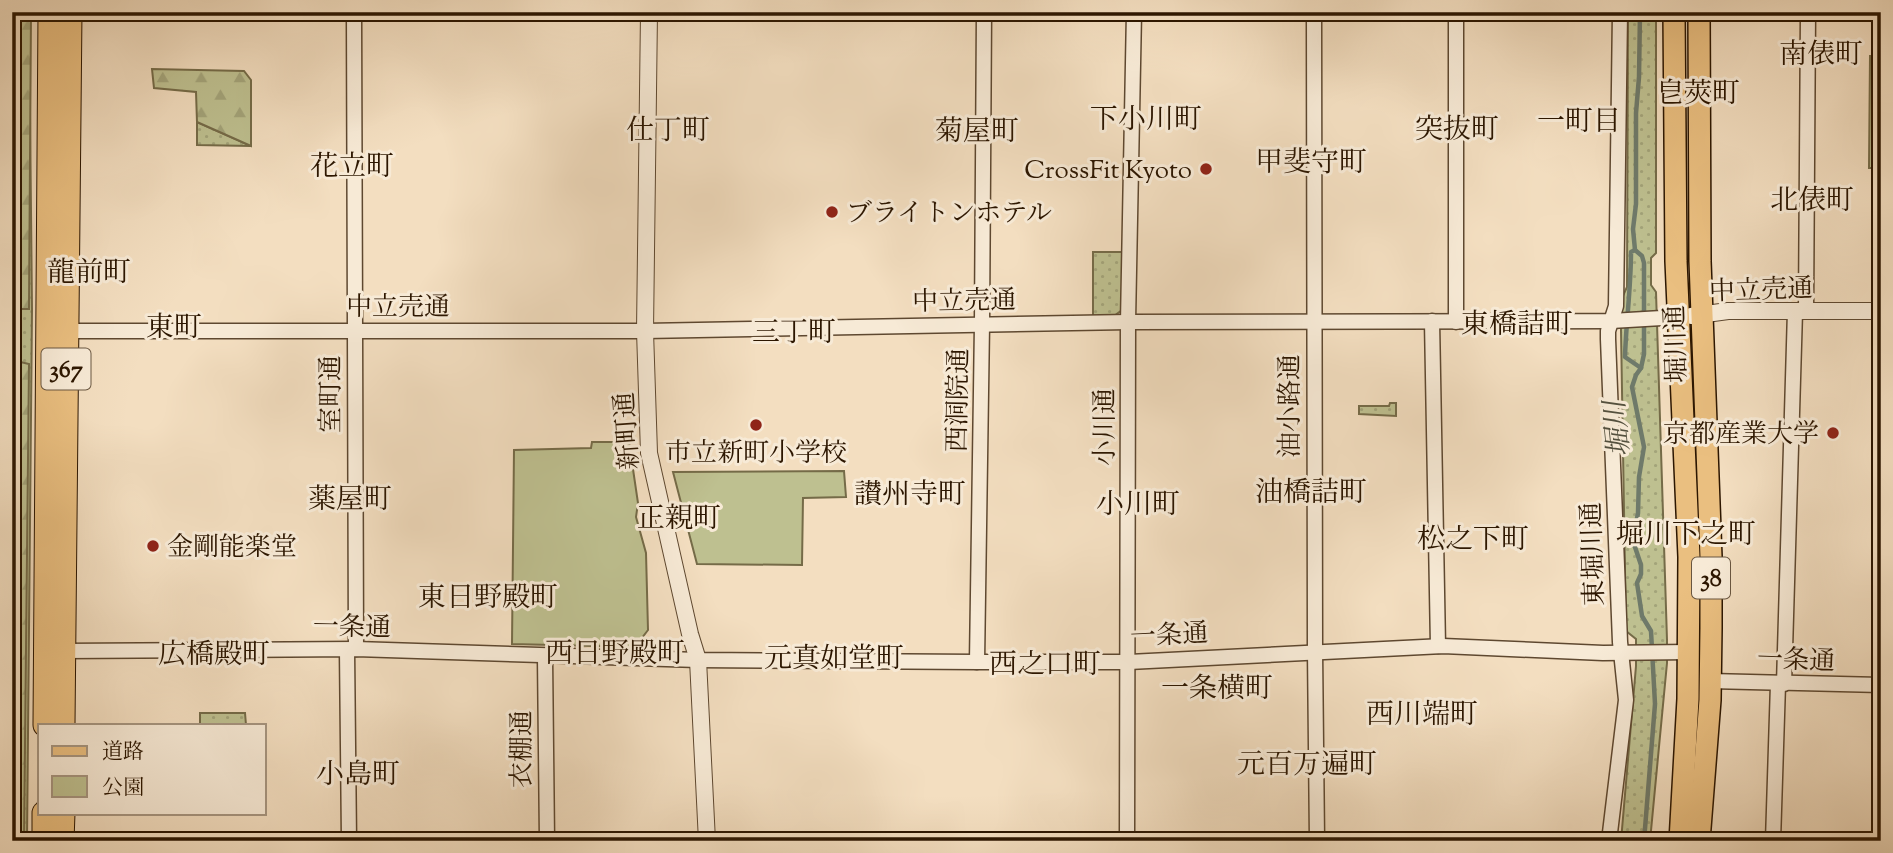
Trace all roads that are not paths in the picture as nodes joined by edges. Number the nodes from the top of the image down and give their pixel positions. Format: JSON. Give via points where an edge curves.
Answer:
{"nodes":[{"id":1,"x":50,"y":12,"type":"edge"},
{"id":2,"x":70,"y":12,"type":"edge"},
{"id":3,"x":354,"y":12,"type":"edge"},
{"id":4,"x":649,"y":12,"type":"edge"},
{"id":5,"x":984,"y":12,"type":"edge"},
{"id":6,"x":1134,"y":12,"type":"edge"},
{"id":7,"x":1314,"y":12,"type":"edge"},
{"id":8,"x":1456,"y":12,"type":"edge"},
{"id":9,"x":1620,"y":12,"type":"edge"},
{"id":10,"x":1674,"y":12,"type":"edge"},
{"id":11,"x":1699,"y":12,"type":"edge"},
{"id":12,"x":1808,"y":12,"type":"edge"},
{"id":13,"x":1800,"y":311,"type":"junction"},
{"id":14,"x":1881,"y":311,"type":"edge"},
{"id":15,"x":1702,"y":314,"type":"junction"},
{"id":16,"x":1679,"y":317,"type":"junction"},
{"id":17,"x":1314,"y":321,"type":"junction"},
{"id":18,"x":1432,"y":321,"type":"junction"},
{"id":19,"x":1616,"y":321,"type":"junction"},
{"id":20,"x":1128,"y":322,"type":"junction"},
{"id":21,"x":1456,"y":322,"type":"junction"},
{"id":22,"x":982,"y":324,"type":"junction"},
{"id":23,"x":57,"y":331,"type":"junction"},
{"id":24,"x":354,"y":331,"type":"junction"},
{"id":25,"x":645,"y":331,"type":"junction"},
{"id":26,"x":1438,"y":646,"type":"junction"},
{"id":27,"x":351,"y":650,"type":"junction"},
{"id":28,"x":63,"y":651,"type":"junction"},
{"id":29,"x":1315,"y":651,"type":"junction"},
{"id":30,"x":1628,"y":652,"type":"junction"},
{"id":31,"x":1689,"y":652,"type":"junction"},
{"id":32,"x":545,"y":657,"type":"junction"},
{"id":33,"x":698,"y":660,"type":"junction"},
{"id":34,"x":977,"y":662,"type":"junction"},
{"id":35,"x":1129,"y":662,"type":"junction"},
{"id":36,"x":1710,"y":681,"type":"junction"},
{"id":37,"x":1781,"y":684,"type":"junction"},
{"id":38,"x":1881,"y":685,"type":"edge"},
{"id":39,"x":45,"y":724,"type":"edge"},
{"id":40,"x":64,"y":724,"type":"edge"},
{"id":41,"x":44,"y":814,"type":"edge"},
{"id":42,"x":63,"y":814,"type":"edge"},
{"id":43,"x":1692,"y":840,"type":"edge"},
{"id":44,"x":44,"y":841,"type":"edge"},
{"id":45,"x":62,"y":841,"type":"edge"},
{"id":46,"x":349,"y":841,"type":"edge"},
{"id":47,"x":547,"y":841,"type":"edge"},
{"id":48,"x":708,"y":841,"type":"edge"},
{"id":49,"x":1128,"y":841,"type":"edge"},
{"id":50,"x":1317,"y":841,"type":"edge"},
{"id":51,"x":1609,"y":841,"type":"edge"},
{"id":52,"x":1724,"y":841,"type":"edge"},
{"id":53,"x":1773,"y":841,"type":"edge"}],
"edges":[{"from":1,"to":23,"type":"highway","number":"367"},
{"from":2,"to":23,"type":"highway","number":"367"},
{"from":3,"to":24,"type":"street","name":"室町通"},
{"from":4,"to":25,"type":"street","name":"新町通"},
{"from":5,"to":22,"type":"street","name":"西洞院通"},
{"from":6,"to":20,"type":"street","name":"小川通"},
{"from":7,"to":17,"type":"street","name":"油小路通"},
{"from":8,"to":21,"type":"street"},
{"from":9,"to":19,"type":"street","name":"東堀川通"},
{"from":10,"to":16,"type":"main road","name":"堀川通","number":"38"},
{"from":11,"to":15,"type":"main road","name":"堀川通","number":"38"},
{"from":12,"to":13,"type":"street"},
{"from":13,"to":14,"type":"street","name":"中立売通"},
{"from":13,"to":15,"type":"street","name":"中立売通"},
{"from":13,"to":37,"type":"street"},
{"from":15,"to":16,"type":"street","name":"中立売通"},
{"from":15,"to":36,"type":"main road","name":"堀川通","number":"38","via":[[1711,557]]},
{"from":16,"to":19,"type":"street","name":"中立売通"},
{"from":16,"to":31,"type":"main road","name":"堀川通","number":"38"},
{"from":17,"to":18,"type":"street","name":"中立売通"},
{"from":17,"to":20,"type":"street","name":"中立売通"},
{"from":17,"to":29,"type":"street","name":"油小路通"},
{"from":18,"to":21,"type":"street","name":"中立売通"},
{"from":18,"to":26,"type":"street"},
{"from":19,"to":21,"type":"street","name":"中立売通"},
{"from":19,"to":30,"type":"street","name":"東堀川通","via":[[1608,340]]},
{"from":20,"to":22,"type":"street","name":"中立売通"},
{"from":20,"to":35,"type":"street","name":"小川通"},
{"from":22,"to":25,"type":"street","name":"中立売通"},
{"from":22,"to":34,"type":"street","name":"西洞院通"},
{"from":23,"to":24,"type":"street","name":"中立売通"},
{"from":23,"to":28,"type":"highway","number":"367"},
{"from":23,"to":39,"type":"highway","number":"367"},
{"from":24,"to":25,"type":"street","name":"中立売通"},
{"from":24,"to":27,"type":"street","name":"室町通"},
{"from":25,"to":33,"type":"street","name":"新町通","via":[[649,453]]},
{"from":26,"to":29,"type":"street","name":"一条通"},
{"from":26,"to":30,"type":"street","name":"一条通"},
{"from":27,"to":28,"type":"street","name":"一条通"},
{"from":27,"to":32,"type":"street","name":"一条通"},
{"from":27,"to":46,"type":"street","name":"室町通"},
{"from":28,"to":40,"type":"highway","number":"367"},
{"from":29,"to":35,"type":"street","name":"一条通"},
{"from":29,"to":50,"type":"street","name":"油小路通"},
{"from":30,"to":31,"type":"street","name":"一条通"},
{"from":30,"to":51,"type":"street","name":"東堀川通"},
{"from":31,"to":43,"type":"main road","name":"堀川通","number":"38"},
{"from":32,"to":33,"type":"street","name":"一条通"},
{"from":32,"to":47,"type":"street","name":"衣棚通"},
{"from":33,"to":34,"type":"street","name":"一条通"},
{"from":33,"to":48,"type":"street","name":"新町通"},
{"from":34,"to":35,"type":"street","name":"一条通"},
{"from":35,"to":49,"type":"street","name":"小川通"},
{"from":36,"to":37,"type":"street","name":"一条通"},
{"from":36,"to":43,"type":"main road","name":"堀川通","number":"38"},
{"from":37,"to":38,"type":"street","name":"一条通"},
{"from":37,"to":53,"type":"street"},
{"from":41,"to":44,"type":"highway"},
{"from":42,"to":45,"type":"highway"},
{"from":43,"to":52,"type":"street"}]}
